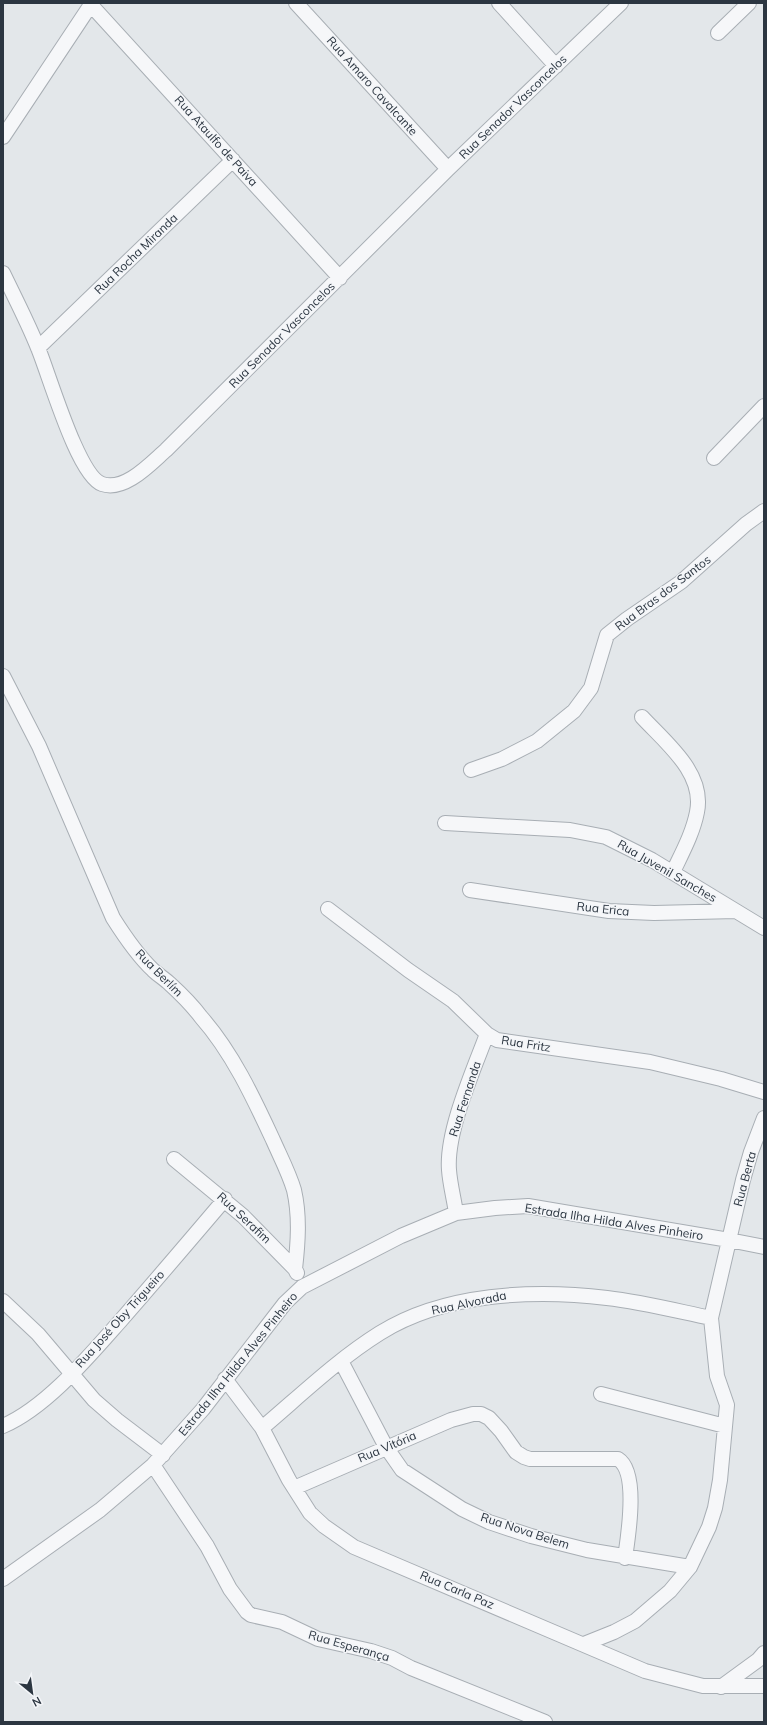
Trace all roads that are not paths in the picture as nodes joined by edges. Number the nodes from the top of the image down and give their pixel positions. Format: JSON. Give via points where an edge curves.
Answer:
{"nodes":[{"id":1,"x":296,"y":3,"type":"edge"},
{"id":2,"x":499,"y":3,"type":"edge"},
{"id":3,"x":621,"y":3,"type":"edge"},
{"id":4,"x":749,"y":3,"type":"edge"},
{"id":5,"x":92,"y":4,"type":"edge"},
{"id":6,"x":718,"y":32,"type":"dead end"},
{"id":7,"x":556,"y":66,"type":"junction"},
{"id":8,"x":3,"y":138,"type":"edge"},
{"id":9,"x":233,"y":160,"type":"junction"},
{"id":10,"x":448,"y":169,"type":"junction"},
{"id":11,"x":3,"y":273,"type":"edge"},
{"id":12,"x":340,"y":278,"type":"junction"},
{"id":13,"x":38,"y":348,"type":"junction"},
{"id":14,"x":764,"y":406,"type":"edge"},
{"id":15,"x":714,"y":458,"type":"dead end"},
{"id":16,"x":764,"y":511,"type":"edge"},
{"id":17,"x":3,"y":676,"type":"edge"},
{"id":18,"x":642,"y":718,"type":"dead end"},
{"id":19,"x":471,"y":770,"type":"dead end"},
{"id":20,"x":445,"y":823,"type":"dead end"},
{"id":21,"x":673,"y":872,"type":"junction"},
{"id":22,"x":470,"y":890,"type":"dead end"},
{"id":23,"x":328,"y":909,"type":"dead end"},
{"id":24,"x":736,"y":912,"type":"junction"},
{"id":25,"x":764,"y":928,"type":"edge"},
{"id":26,"x":487,"y":1034,"type":"junction"},
{"id":27,"x":764,"y":1092,"type":"edge"},
{"id":28,"x":764,"y":1118,"type":"edge"},
{"id":29,"x":174,"y":1159,"type":"dead end"},
{"id":30,"x":225,"y":1199,"type":"junction"},
{"id":31,"x":456,"y":1212,"type":"junction"},
{"id":32,"x":729,"y":1240,"type":"junction"},
{"id":33,"x":764,"y":1247,"type":"edge"},
{"id":34,"x":295,"y":1269,"type":"junction"},
{"id":35,"x":302,"y":1287,"type":"junction"},
{"id":36,"x":3,"y":1301,"type":"edge"},
{"id":37,"x":712,"y":1318,"type":"junction"},
{"id":38,"x":341,"y":1360,"type":"junction"},
{"id":39,"x":71,"y":1373,"type":"junction"},
{"id":40,"x":225,"y":1379,"type":"junction"},
{"id":41,"x":601,"y":1394,"type":"dead end"},
{"id":42,"x":3,"y":1426,"type":"edge"},
{"id":43,"x":725,"y":1426,"type":"junction"},
{"id":44,"x":262,"y":1428,"type":"junction"},
{"id":45,"x":386,"y":1447,"type":"junction"},
{"id":46,"x":163,"y":1455,"type":"junction"},
{"id":47,"x":154,"y":1466,"type":"junction"},
{"id":48,"x":294,"y":1488,"type":"junction"},
{"id":49,"x":625,"y":1558,"type":"junction"},
{"id":50,"x":690,"y":1567,"type":"junction"},
{"id":51,"x":3,"y":1579,"type":"edge"},
{"id":52,"x":584,"y":1644,"type":"junction"},
{"id":53,"x":764,"y":1653,"type":"edge"},
{"id":54,"x":764,"y":1686,"type":"edge"},
{"id":55,"x":721,"y":1687,"type":"junction"},
{"id":56,"x":545,"y":1722,"type":"edge"}],
"edges":[{"from":1,"to":10,"type":"street","name":"Rua Amaro Cavalcante"},
{"from":2,"to":7,"type":"street"},
{"from":3,"to":7,"type":"street","name":"Rua Senador Vasconcelos"},
{"from":4,"to":6,"type":"street"},
{"from":5,"to":8,"type":"street"},
{"from":5,"to":9,"type":"street","name":"Rua Ataulfo de Paiva"},
{"from":7,"to":10,"type":"street","name":"Rua Senador Vasconcelos"},
{"from":9,"to":12,"type":"street","name":"Rua Ataulfo de Paiva"},
{"from":9,"to":13,"type":"street","name":"Rua Rocha Miranda"},
{"from":10,"to":12,"type":"street","name":"Rua Senador Vasconcelos"},
{"from":11,"to":13,"type":"street","name":"Rua Senador Vasconcelos"},
{"from":12,"to":13,"type":"street","name":"Rua Senador Vasconcelos","via":[[166,450],[142,472],[124,483],[107,486],[90,475],[75,446]]},
{"from":14,"to":15,"type":"street"},
{"from":16,"to":19,"type":"street","name":"Rua Bras dos Santos","via":[[681,582],[608,635],[591,688],[574,711],[537,741],[502,759]]},
{"from":17,"to":34,"type":"street","name":"Rua Berlím","via":[[39,746],[113,918],[141,957],[186,1000],[213,1031],[262,1117],[294,1190],[298,1221]]},
{"from":18,"to":21,"type":"street","via":[[684,763],[690,772],[697,794],[698,804],[694,823]]},
{"from":20,"to":21,"type":"street","name":"Rua Juvenil Sanches","via":[[570,830],[596,834],[632,849]]},
{"from":21,"to":24,"type":"street","name":"Rua Juvenil Sanches"},
{"from":22,"to":24,"type":"street","name":"Rua Erica","via":[[609,910],[654,913]]},
{"from":23,"to":26,"type":"street","name":"Rua Fritz","via":[[453,1001]]},
{"from":24,"to":25,"type":"street","name":"Rua Juvenil Sanches"},
{"from":26,"to":27,"type":"street","name":"Rua Fritz","via":[[497,1040],[650,1062]]},
{"from":26,"to":31,"type":"street","name":"Rua Fernanda","via":[[451,1143],[449,1169]]},
{"from":28,"to":32,"type":"street","name":"Rua Berta","via":[[749,1159]]},
{"from":29,"to":30,"type":"street","name":"Rua Serafim"},
{"from":30,"to":34,"type":"street","name":"Rua Serafim"},
{"from":30,"to":39,"type":"street","name":"Rua José Oby Trigueiro","via":[[98,1346]]},
{"from":31,"to":32,"type":"street","name":"Estrada Ilha Hilda Alves Pinheiro","via":[[528,1206]]},
{"from":31,"to":35,"type":"street","name":"Estrada Ilha Hilda Alves Pinheiro","via":[[401,1236]]},
{"from":32,"to":33,"type":"street","name":"Estrada Ilha Hilda Alves Pinheiro"},
{"from":32,"to":37,"type":"street","name":"Rua Berta"},
{"from":34,"to":35,"type":"street","name":"Rua Serafim"},
{"from":35,"to":40,"type":"street","name":"Estrada Ilha Hilda Alves Pinheiro","via":[[285,1302]]},
{"from":36,"to":39,"type":"street","via":[[38,1334]]},
{"from":37,"to":38,"type":"street","name":"Rua Alvorada","via":[[608,1298],[516,1294],[442,1306],[381,1333]]},
{"from":37,"to":43,"type":"street","name":"Rua Berta","via":[[717,1376],[727,1405]]},
{"from":38,"to":44,"type":"street","name":"Rua Alvorada"},
{"from":38,"to":45,"type":"street","name":"Rua Nova Belem"},
{"from":39,"to":42,"type":"street","name":"Rua José Oby Trigueiro","via":[[40,1404],[18,1420]]},
{"from":39,"to":46,"type":"street","via":[[94,1400]]},
{"from":40,"to":44,"type":"street","name":"Rua Carla Paz"},
{"from":40,"to":46,"type":"street","name":"Estrada Ilha Hilda Alves Pinheiro"},
{"from":41,"to":43,"type":"street"},
{"from":43,"to":50,"type":"street","name":"Rua Berta","via":[[720,1480],[714,1508],[709,1527]]},
{"from":44,"to":48,"type":"street","name":"Rua Carla Paz"},
{"from":45,"to":48,"type":"street","name":"Rua Vitória"},
{"from":45,"to":49,"type":"street","name":"Rua Nova Belem","via":[[402,1470],[411,1477],[462,1509],[489,1522],[538,1538]]},
{"from":45,"to":49,"type":"street","name":"Rua Vitória","via":[[464,1415],[481,1414],[495,1424],[516,1452],[524,1457],[546,1460],[618,1459],[627,1472],[630,1484],[629,1531]]},
{"from":46,"to":47,"type":"street","name":"Estrada Ilha Hilda Alves Pinheiro"},
{"from":47,"to":51,"type":"street","name":"Estrada Ilha Hilda Alves Pinheiro","via":[[100,1510]]},
{"from":47,"to":56,"type":"street","name":"Rua Esperança","via":[[207,1546],[230,1589],[251,1615],[282,1622],[308,1636],[392,1658]]},
{"from":48,"to":52,"type":"street","name":"Rua Carla Paz","via":[[324,1526],[354,1547]]},
{"from":49,"to":50,"type":"street","name":"Rua Nova Belem"},
{"from":50,"to":52,"type":"street","name":"Rua Berta","via":[[670,1591],[635,1620]]},
{"from":52,"to":55,"type":"street","name":"Rua Carla Paz","via":[[645,1671],[697,1685]]},
{"from":53,"to":55,"type":"street"},
{"from":54,"to":55,"type":"street","name":"Rua Carla Paz"}]}
